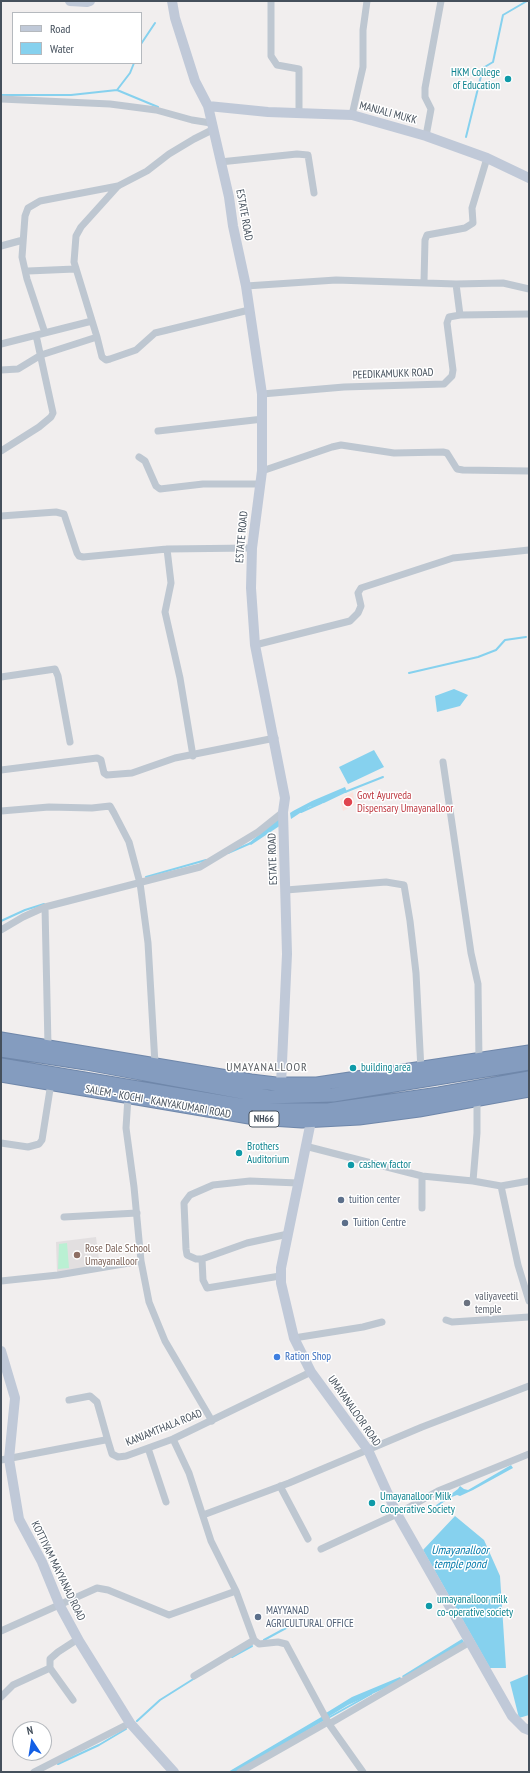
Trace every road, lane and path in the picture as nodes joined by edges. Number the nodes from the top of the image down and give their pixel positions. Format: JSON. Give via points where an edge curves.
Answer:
{"nodes":[{"id":1,"x":70,"y":1,"type":"edge"},
{"id":2,"x":90,"y":1,"type":"edge"},
{"id":3,"x":172,"y":1,"type":"edge"},
{"id":4,"x":271,"y":1,"type":"edge"},
{"id":5,"x":367,"y":1,"type":"edge"},
{"id":6,"x":442,"y":1,"type":"edge"},
{"id":7,"x":1,"y":99,"type":"edge"},
{"id":8,"x":208,"y":106,"type":"junction"},
{"id":9,"x":299,"y":112,"type":"junction"},
{"id":10,"x":352,"y":115,"type":"junction"},
{"id":11,"x":212,"y":127,"type":"junction"},
{"id":12,"x":426,"y":136,"type":"junction"},
{"id":13,"x":487,"y":158,"type":"junction"},
{"id":14,"x":220,"y":162,"type":"junction"},
{"id":15,"x":529,"y":178,"type":"edge"},
{"id":16,"x":118,"y":186,"type":"junction"},
{"id":17,"x":314,"y":193,"type":"dead end"},
{"id":18,"x":23,"y":240,"type":"junction"},
{"id":19,"x":1,"y":246,"type":"edge"},
{"id":20,"x":76,"y":269,"type":"junction"},
{"id":21,"x":28,"y":271,"type":"dead end"},
{"id":22,"x":424,"y":282,"type":"junction"},
{"id":23,"x":456,"y":284,"type":"junction"},
{"id":24,"x":246,"y":286,"type":"junction"},
{"id":25,"x":529,"y":289,"type":"edge"},
{"id":26,"x":249,"y":310,"type":"junction"},
{"id":27,"x":526,"y":314,"type":"edge"},
{"id":28,"x":460,"y":315,"type":"junction"},
{"id":29,"x":92,"y":320,"type":"junction"},
{"id":30,"x":45,"y":333,"type":"junction"},
{"id":31,"x":36,"y":335,"type":"junction"},
{"id":32,"x":97,"y":337,"type":"junction"},
{"id":33,"x":1,"y":344,"type":"edge"},
{"id":34,"x":41,"y":355,"type":"junction"},
{"id":35,"x":1,"y":370,"type":"edge"},
{"id":36,"x":262,"y":394,"type":"junction"},
{"id":37,"x":263,"y":420,"type":"junction"},
{"id":38,"x":158,"y":431,"type":"dead end"},
{"id":39,"x":1,"y":452,"type":"edge"},
{"id":40,"x":139,"y":457,"type":"dead end"},
{"id":41,"x":262,"y":471,"type":"junction"},
{"id":42,"x":529,"y":471,"type":"edge"},
{"id":43,"x":260,"y":484,"type":"junction"},
{"id":44,"x":1,"y":516,"type":"edge"},
{"id":45,"x":252,"y":548,"type":"junction"},
{"id":46,"x":167,"y":549,"type":"junction"},
{"id":47,"x":529,"y":550,"type":"edge"},
{"id":48,"x":255,"y":645,"type":"junction"},
{"id":49,"x":1,"y":677,"type":"edge"},
{"id":50,"x":275,"y":738,"type":"junction"},
{"id":51,"x":70,"y":742,"type":"dead end"},
{"id":52,"x":193,"y":756,"type":"junction"},
{"id":53,"x":443,"y":762,"type":"dead end"},
{"id":54,"x":1,"y":770,"type":"edge"},
{"id":55,"x":1,"y":811,"type":"edge"},
{"id":56,"x":283,"y":812,"type":"junction"},
{"id":57,"x":140,"y":883,"type":"junction"},
{"id":58,"x":286,"y":890,"type":"junction"},
{"id":59,"x":46,"y":907,"type":"junction"},
{"id":60,"x":1,"y":930,"type":"edge"},
{"id":61,"x":1,"y":1039,"type":"edge"},
{"id":62,"x":48,"y":1046,"type":"junction"},
{"id":63,"x":1,"y":1050,"type":"edge"},
{"id":64,"x":529,"y":1052,"type":"edge"},
{"id":65,"x":479,"y":1061,"type":"junction"},
{"id":66,"x":529,"y":1063,"type":"edge"},
{"id":67,"x":155,"y":1064,"type":"junction"},
{"id":68,"x":1,"y":1065,"type":"edge"},
{"id":69,"x":421,"y":1070,"type":"junction"},
{"id":70,"x":1,"y":1075,"type":"edge"},
{"id":71,"x":529,"y":1078,"type":"edge"},
{"id":72,"x":51,"y":1083,"type":"junction"},
{"id":73,"x":281,"y":1084,"type":"junction"},
{"id":74,"x":529,"y":1090,"type":"edge"},
{"id":75,"x":128,"y":1097,"type":"junction"},
{"id":76,"x":477,"y":1100,"type":"junction"},
{"id":77,"x":311,"y":1121,"type":"junction"},
{"id":78,"x":1,"y":1143,"type":"edge"},
{"id":79,"x":305,"y":1146,"type":"junction"},
{"id":80,"x":422,"y":1176,"type":"junction"},
{"id":81,"x":473,"y":1181,"type":"junction"},
{"id":82,"x":529,"y":1181,"type":"edge"},
{"id":83,"x":298,"y":1183,"type":"junction"},
{"id":84,"x":501,"y":1186,"type":"junction"},
{"id":85,"x":422,"y":1208,"type":"dead end"},
{"id":86,"x":137,"y":1213,"type":"junction"},
{"id":87,"x":64,"y":1217,"type":"dead end"},
{"id":88,"x":288,"y":1234,"type":"junction"},
{"id":89,"x":202,"y":1259,"type":"junction"},
{"id":90,"x":141,"y":1261,"type":"junction"},
{"id":91,"x":280,"y":1276,"type":"junction"},
{"id":92,"x":1,"y":1281,"type":"edge"},
{"id":93,"x":529,"y":1301,"type":"edge"},
{"id":94,"x":529,"y":1317,"type":"edge"},
{"id":95,"x":446,"y":1320,"type":"dead end"},
{"id":96,"x":382,"y":1322,"type":"dead end"},
{"id":97,"x":294,"y":1338,"type":"junction"},
{"id":98,"x":1,"y":1351,"type":"edge"},
{"id":99,"x":3,"y":1365,"type":"edge"},
{"id":100,"x":311,"y":1372,"type":"junction"},
{"id":101,"x":529,"y":1386,"type":"edge"},
{"id":102,"x":69,"y":1400,"type":"dead end"},
{"id":103,"x":212,"y":1421,"type":"junction"},
{"id":104,"x":173,"y":1439,"type":"junction"},
{"id":105,"x":108,"y":1441,"type":"junction"},
{"id":106,"x":148,"y":1448,"type":"junction"},
{"id":107,"x":368,"y":1450,"type":"junction"},
{"id":108,"x":529,"y":1454,"type":"edge"},
{"id":109,"x":5,"y":1460,"type":"edge"},
{"id":110,"x":280,"y":1486,"type":"junction"},
{"id":111,"x":166,"y":1502,"type":"dead end"},
{"id":112,"x":397,"y":1514,"type":"junction"},
{"id":113,"x":203,"y":1515,"type":"junction"},
{"id":114,"x":308,"y":1539,"type":"dead end"},
{"id":115,"x":321,"y":1549,"type":"dead end"},
{"id":116,"x":236,"y":1591,"type":"junction"},
{"id":117,"x":60,"y":1606,"type":"junction"},
{"id":118,"x":1,"y":1631,"type":"edge"},
{"id":119,"x":78,"y":1639,"type":"junction"},
{"id":120,"x":254,"y":1640,"type":"junction"},
{"id":121,"x":470,"y":1642,"type":"junction"},
{"id":122,"x":50,"y":1668,"type":"junction"},
{"id":123,"x":194,"y":1676,"type":"dead end"},
{"id":124,"x":1,"y":1697,"type":"edge"},
{"id":125,"x":74,"y":1700,"type":"dead end"},
{"id":126,"x":130,"y":1723,"type":"junction"},
{"id":127,"x":328,"y":1723,"type":"junction"},
{"id":128,"x":529,"y":1730,"type":"edge"},
{"id":129,"x":34,"y":1772,"type":"edge"},
{"id":130,"x":174,"y":1772,"type":"edge"},
{"id":131,"x":240,"y":1772,"type":"edge"},
{"id":132,"x":363,"y":1772,"type":"edge"}],
"edges":[{"from":1,"to":2,"type":"street"},
{"from":3,"to":8,"type":"street","name":"ESTATE ROAD","via":[[195,81]]},
{"from":4,"to":9,"type":"street","via":[[271,56],[277,65],[299,69]]},
{"from":5,"to":10,"type":"street","via":[[363,30],[363,67]]},
{"from":6,"to":12,"type":"street","via":[[425,88],[425,97],[431,109]]},
{"from":7,"to":11,"type":"street","via":[[110,104],[156,110]]},
{"from":8,"to":9,"type":"street","name":"MANJALI MUKK","via":[[268,112]]},
{"from":8,"to":11,"type":"street","name":"ESTATE ROAD"},
{"from":9,"to":10,"type":"street","name":"MANJALI MUKK"},
{"from":10,"to":12,"type":"street","name":"MANJALI MUKK"},
{"from":11,"to":14,"type":"street","name":"ESTATE ROAD"},
{"from":11,"to":16,"type":"street","via":[[147,171]]},
{"from":12,"to":13,"type":"street","name":"MANJALI MUKK"},
{"from":13,"to":15,"type":"street","name":"MANJALI MUKK"},
{"from":13,"to":22,"type":"street","via":[[472,208],[473,223],[465,228],[427,234]]},
{"from":14,"to":17,"type":"street","via":[[308,155]]},
{"from":14,"to":24,"type":"street","name":"ESTATE ROAD"},
{"from":16,"to":18,"type":"street","via":[[40,201],[28,208]]},
{"from":16,"to":20,"type":"street","via":[[76,236]]},
{"from":18,"to":19,"type":"street"},
{"from":18,"to":30,"type":"street","via":[[23,264]]},
{"from":20,"to":21,"type":"street"},
{"from":20,"to":29,"type":"street"},
{"from":22,"to":23,"type":"street"},
{"from":22,"to":24,"type":"street","via":[[313,280]]},
{"from":23,"to":25,"type":"street","via":[[503,283]]},
{"from":23,"to":28,"type":"street"},
{"from":24,"to":26,"type":"street","name":"ESTATE ROAD"},
{"from":26,"to":32,"type":"street","via":[[155,333],[136,350],[106,360],[102,357]]},
{"from":26,"to":36,"type":"street","name":"ESTATE ROAD"},
{"from":27,"to":28,"type":"street"},
{"from":28,"to":36,"type":"street","name":"PEEDIKAMUKK ROAD","via":[[449,318],[447,323],[453,370],[452,376],[444,384],[344,387]]},
{"from":29,"to":30,"type":"street"},
{"from":29,"to":32,"type":"street"},
{"from":30,"to":31,"type":"street"},
{"from":31,"to":33,"type":"street"},
{"from":31,"to":34,"type":"street"},
{"from":32,"to":34,"type":"street"},
{"from":34,"to":35,"type":"street","via":[[18,369]]},
{"from":34,"to":39,"type":"street","via":[[53,413],[39,427]]},
{"from":36,"to":37,"type":"street","name":"ESTATE ROAD"},
{"from":37,"to":38,"type":"street"},
{"from":37,"to":41,"type":"street","name":"ESTATE ROAD"},
{"from":40,"to":43,"type":"street","via":[[145,461],[156,486],[160,489],[203,484]]},
{"from":41,"to":42,"type":"street","via":[[341,445],[394,454],[442,452],[447,454],[457,469],[463,470]]},
{"from":41,"to":43,"type":"street","name":"ESTATE ROAD"},
{"from":43,"to":45,"type":"street","name":"ESTATE ROAD"},
{"from":44,"to":46,"type":"street","via":[[56,512],[64,514],[79,556],[83,557]]},
{"from":45,"to":46,"type":"street"},
{"from":45,"to":48,"type":"street","name":"ESTATE ROAD","via":[[251,588]]},
{"from":46,"to":52,"type":"street","via":[[171,583],[165,612],[180,678]]},
{"from":47,"to":48,"type":"street","via":[[454,558],[360,588],[358,593],[361,606],[350,621]]},
{"from":48,"to":50,"type":"street","name":"ESTATE ROAD"},
{"from":49,"to":51,"type":"street","via":[[54,669],[58,676]]},
{"from":50,"to":52,"type":"street"},
{"from":50,"to":56,"type":"street","name":"ESTATE ROAD","via":[[285,798]]},
{"from":52,"to":54,"type":"street","via":[[174,758],[132,774],[104,773],[101,760],[97,758]]},
{"from":53,"to":65,"type":"street","via":[[471,953],[478,984]]},
{"from":55,"to":57,"type":"street","via":[[110,806],[125,832]]},
{"from":56,"to":57,"type":"street","via":[[258,832],[200,867]]},
{"from":56,"to":58,"type":"street","name":"ESTATE ROAD"},
{"from":57,"to":59,"type":"street"},
{"from":57,"to":67,"type":"street","via":[[148,943]]},
{"from":58,"to":69,"type":"street","via":[[386,882],[404,885],[415,966]]},
{"from":58,"to":73,"type":"street","name":"ESTATE ROAD","via":[[287,954]]},
{"from":59,"to":60,"type":"street"},
{"from":59,"to":62,"type":"street"},
{"from":61,"to":62,"type":"highway"},
{"from":62,"to":67,"type":"highway"},
{"from":63,"to":66,"type":"highway","via":[[269,1097],[333,1095]]},
{"from":64,"to":65,"type":"highway"},
{"from":65,"to":69,"type":"highway"},
{"from":67,"to":73,"type":"highway"},
{"from":68,"to":71,"type":"highway","via":[[269,1110],[328,1110]]},
{"from":69,"to":73,"type":"highway","via":[[317,1084]]},
{"from":70,"to":72,"type":"highway","name":"SALEM - KOCHI - KANYAKUMARI ROAD","number":"NH66"},
{"from":72,"to":75,"type":"highway","name":"SALEM - KOCHI - KANYAKUMARI ROAD","number":"NH66"},
{"from":72,"to":78,"type":"street","via":[[42,1140],[39,1144],[28,1147]]},
{"from":74,"to":76,"type":"highway","name":"SALEM - KOCHI - KANYAKUMARI ROAD","number":"NH66"},
{"from":75,"to":77,"type":"highway","name":"SALEM - KOCHI - KANYAKUMARI ROAD","number":"NH66","via":[[255,1118]]},
{"from":75,"to":86,"type":"street","via":[[126,1128]]},
{"from":76,"to":77,"type":"highway","name":"SALEM - KOCHI - KANYAKUMARI ROAD","number":"NH66","via":[[359,1118]]},
{"from":76,"to":81,"type":"street"},
{"from":77,"to":79,"type":"street","name":"UMAYANALOOR ROAD"},
{"from":79,"to":80,"type":"street"},
{"from":79,"to":83,"type":"street","name":"UMAYANALOOR ROAD"},
{"from":80,"to":81,"type":"street"},
{"from":80,"to":85,"type":"street"},
{"from":81,"to":84,"type":"street"},
{"from":82,"to":84,"type":"street"},
{"from":83,"to":88,"type":"street","name":"UMAYANALOOR ROAD"},
{"from":83,"to":89,"type":"street","via":[[250,1181],[213,1185],[186,1198],[184,1203],[187,1255]]},
{"from":84,"to":93,"type":"street","via":[[518,1265]]},
{"from":86,"to":87,"type":"street"},
{"from":86,"to":90,"type":"street"},
{"from":88,"to":89,"type":"street","via":[[247,1243]]},
{"from":88,"to":91,"type":"street","name":"UMAYANALOOR ROAD"},
{"from":89,"to":91,"type":"street","via":[[203,1280],[207,1288]]},
{"from":90,"to":92,"type":"street","via":[[58,1275]]},
{"from":90,"to":103,"type":"street","via":[[149,1302],[165,1341]]},
{"from":91,"to":97,"type":"street","name":"UMAYANALOOR ROAD"},
{"from":94,"to":95,"type":"street","via":[[452,1322]]},
{"from":96,"to":97,"type":"street"},
{"from":97,"to":100,"type":"street","name":"UMAYANALOOR ROAD"},
{"from":98,"to":99,"type":"street","name":"KOTTIYAM MAYYANAD ROAD"},
{"from":99,"to":109,"type":"street","name":"KOTTIYAM MAYYANAD ROAD","via":[[15,1398]]},
{"from":100,"to":103,"type":"street","name":"KANJAMTHALA ROAD"},
{"from":100,"to":107,"type":"street","name":"UMAYANALOOR ROAD"},
{"from":101,"to":107,"type":"street"},
{"from":102,"to":105,"type":"street","name":"KANJAMTHALA ROAD","via":[[90,1396],[97,1402]]},
{"from":103,"to":104,"type":"street","name":"KANJAMTHALA ROAD"},
{"from":104,"to":106,"type":"street","name":"KANJAMTHALA ROAD"},
{"from":104,"to":113,"type":"street","via":[[189,1473]]},
{"from":105,"to":106,"type":"street","name":"KANJAMTHALA ROAD","via":[[112,1454],[118,1457]]},
{"from":105,"to":109,"type":"street","via":[[96,1441]]},
{"from":106,"to":111,"type":"street"},
{"from":107,"to":110,"type":"street"},
{"from":107,"to":112,"type":"street","name":"UMAYANALOOR ROAD"},
{"from":108,"to":112,"type":"street","via":[[438,1491]]},
{"from":109,"to":117,"type":"street","name":"KOTTIYAM MAYYANAD ROAD","via":[[19,1519],[42,1562]]},
{"from":110,"to":113,"type":"street"},
{"from":110,"to":114,"type":"street"},
{"from":112,"to":115,"type":"street"},
{"from":112,"to":121,"type":"street","name":"UMAYANALOOR ROAD"},
{"from":113,"to":116,"type":"street","via":[[211,1541]]},
{"from":116,"to":117,"type":"street","via":[[169,1615],[103,1588],[90,1590]]},
{"from":116,"to":120,"type":"street"},
{"from":117,"to":118,"type":"street"},
{"from":117,"to":119,"type":"street","name":"KOTTIYAM MAYYANAD ROAD"},
{"from":119,"to":122,"type":"street","via":[[50,1659]]},
{"from":119,"to":126,"type":"street","name":"KOTTIYAM MAYYANAD ROAD"},
{"from":120,"to":123,"type":"street"},
{"from":120,"to":127,"type":"street","via":[[259,1644],[286,1644]]},
{"from":121,"to":127,"type":"street"},
{"from":121,"to":128,"type":"street","name":"UMAYANALOOR ROAD","via":[[512,1716]]},
{"from":122,"to":124,"type":"street","via":[[13,1685]]},
{"from":122,"to":125,"type":"street"},
{"from":126,"to":129,"type":"street"},
{"from":126,"to":130,"type":"street","name":"KOTTIYAM MAYYANAD ROAD"},
{"from":127,"to":131,"type":"street"},
{"from":127,"to":132,"type":"street"}]}
